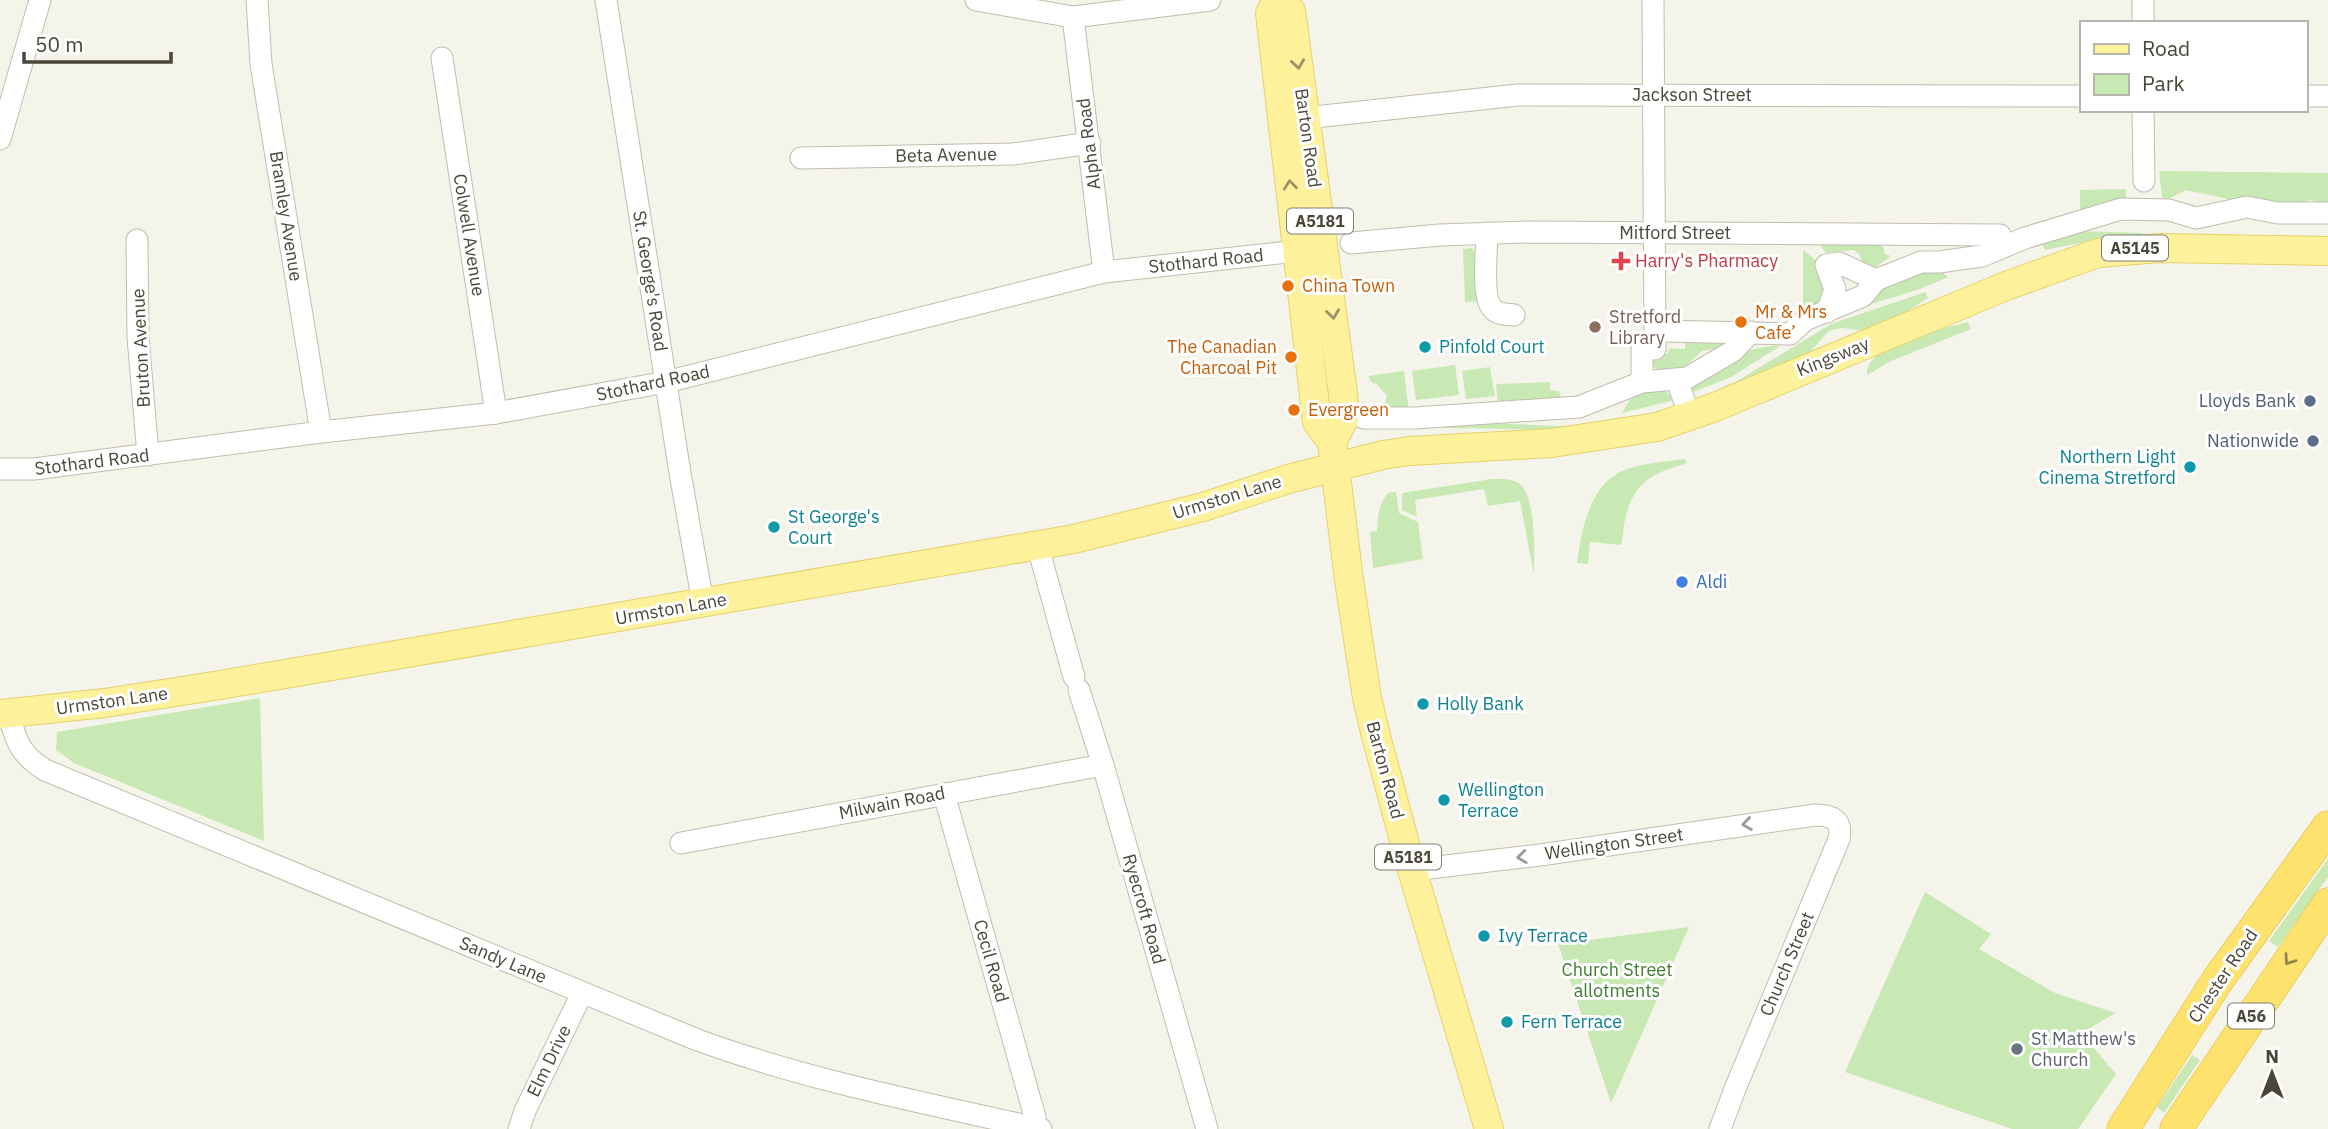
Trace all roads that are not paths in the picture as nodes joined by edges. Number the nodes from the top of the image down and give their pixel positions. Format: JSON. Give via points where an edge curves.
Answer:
{"nodes":[{"id":1,"x":40,"y":0,"type":"edge"},
{"id":2,"x":257,"y":0,"type":"edge"},
{"id":3,"x":606,"y":0,"type":"edge"},
{"id":4,"x":975,"y":0,"type":"edge"},
{"id":5,"x":1210,"y":0,"type":"edge"},
{"id":6,"x":1279,"y":0,"type":"edge"},
{"id":7,"x":1653,"y":0,"type":"edge"},
{"id":8,"x":2143,"y":0,"type":"edge"},
{"id":9,"x":1073,"y":17,"type":"junction"},
{"id":10,"x":2143,"y":21,"type":"edge"},
{"id":11,"x":442,"y":58,"type":"dead end"},
{"id":12,"x":1653,"y":95,"type":"junction"},
{"id":13,"x":2080,"y":96,"type":"edge"},
{"id":14,"x":2307,"y":96,"type":"edge"},
{"id":15,"x":2328,"y":96,"type":"edge"},
{"id":16,"x":2143,"y":112,"type":"edge"},
{"id":17,"x":1305,"y":118,"type":"junction"},
{"id":18,"x":0,"y":139,"type":"edge"},
{"id":19,"x":1090,"y":143,"type":"junction"},
{"id":20,"x":801,"y":159,"type":"dead end"},
{"id":21,"x":2146,"y":213,"type":"junction"},
{"id":22,"x":2328,"y":213,"type":"edge"},
{"id":23,"x":1654,"y":232,"type":"junction"},
{"id":24,"x":1487,"y":233,"type":"junction"},
{"id":25,"x":1804,"y":238,"type":"dead end"},
{"id":26,"x":138,"y":240,"type":"dead end"},
{"id":27,"x":2001,"y":246,"type":"junction"},
{"id":28,"x":1324,"y":247,"type":"junction"},
{"id":29,"x":2328,"y":251,"type":"edge"},
{"id":30,"x":1826,"y":265,"type":"junction"},
{"id":31,"x":1104,"y":272,"type":"junction"},
{"id":32,"x":1876,"y":280,"type":"junction"},
{"id":33,"x":1827,"y":312,"type":"junction"},
{"id":34,"x":1514,"y":315,"type":"dead end"},
{"id":35,"x":1751,"y":332,"type":"junction"},
{"id":36,"x":1655,"y":343,"type":"junction"},
{"id":37,"x":666,"y":382,"type":"junction"},
{"id":38,"x":1642,"y":382,"type":"junction"},
{"id":39,"x":496,"y":413,"type":"junction"},
{"id":40,"x":1374,"y":420,"type":"dead end"},
{"id":41,"x":321,"y":432,"type":"junction"},
{"id":42,"x":148,"y":455,"type":"junction"},
{"id":43,"x":1334,"y":455,"type":"junction"},
{"id":44,"x":0,"y":469,"type":"edge"},
{"id":45,"x":1040,"y":545,"type":"junction"},
{"id":46,"x":703,"y":603,"type":"junction"},
{"id":47,"x":4,"y":714,"type":"edge"},
{"id":48,"x":1103,"y":765,"type":"junction"},
{"id":49,"x":944,"y":794,"type":"junction"},
{"id":50,"x":1815,"y":815,"type":"joint"},
{"id":51,"x":2328,"y":827,"type":"edge"},
{"id":52,"x":681,"y":843,"type":"dead end"},
{"id":53,"x":1412,"y":870,"type":"junction"},
{"id":54,"x":2328,"y":904,"type":"edge"},
{"id":55,"x":582,"y":993,"type":"junction"},
{"id":56,"x":1038,"y":1128,"type":"edge"},
{"id":57,"x":519,"y":1129,"type":"edge"},
{"id":58,"x":1207,"y":1129,"type":"edge"},
{"id":59,"x":1489,"y":1129,"type":"edge"},
{"id":60,"x":1720,"y":1129,"type":"edge"},
{"id":61,"x":2123,"y":1129,"type":"edge"},
{"id":62,"x":2176,"y":1129,"type":"edge"}],
"edges":[{"from":1,"to":18,"type":"street"},
{"from":2,"to":41,"type":"street","name":"Bramley Avenue","via":[[261,64]]},
{"from":3,"to":37,"type":"street","name":"St. George's Road"},
{"from":4,"to":9,"type":"street"},
{"from":5,"to":9,"type":"street"},
{"from":6,"to":17,"type":"main road","name":"Barton Road","number":"A5181","one_way":true,"via":[[1291,11]]},
{"from":28,"to":6,"type":"main road","name":"Barton Road","number":"A5181","one_way":true,"via":[[1270,13]]},
{"from":7,"to":12,"type":"street"},
{"from":8,"to":10,"type":"street"},
{"from":9,"to":19,"type":"street","name":"Alpha Road"},
{"from":11,"to":39,"type":"street","name":"Colwell Avenue"},
{"from":12,"to":13,"type":"street","name":"Jackson Street"},
{"from":12,"to":17,"type":"street","name":"Jackson Street","via":[[1495,96]]},
{"from":12,"to":23,"type":"street"},
{"from":14,"to":15,"type":"street"},
{"from":16,"to":21,"type":"street","via":[[2144,181],[2157,189]]},
{"from":17,"to":28,"type":"main road","name":"Barton Road","number":"A5181"},
{"from":19,"to":20,"type":"street","name":"Beta Avenue","via":[[1013,153]]},
{"from":19,"to":31,"type":"street","name":"Alpha Road"},
{"from":21,"to":22,"type":"street","via":[[2196,218],[2247,207],[2278,213]]},
{"from":21,"to":27,"type":"street","via":[[2121,209]]},
{"from":23,"to":24,"type":"street","name":"Mitford Street"},
{"from":23,"to":27,"type":"street","name":"Mitford Street"},
{"from":23,"to":36,"type":"street"},
{"from":24,"to":28,"type":"street","name":"Mitford Street","via":[[1405,227]]},
{"from":24,"to":34,"type":"street","via":[[1486,297],[1491,308]]},
{"from":25,"to":30,"type":"street"},
{"from":26,"to":42,"type":"street","name":"Bruton Avenue","via":[[138,337]]},
{"from":27,"to":32,"type":"street","via":[[1982,256],[1945,264],[1922,262]]},
{"from":28,"to":31,"type":"street","name":"Stothard Road"},
{"from":28,"to":43,"type":"main road","name":"Barton Road","number":"A5181","via":[[1317,422]]},
{"from":29,"to":43,"type":"main road","name":"Kingsway","number":"A5145","via":[[2160,248],[2098,253],[2017,281],[1657,427],[1552,443],[1409,452],[1356,461]]},
{"from":30,"to":32,"type":"street","via":[[1839,263]]},
{"from":30,"to":33,"type":"street","via":[[1835,289]]},
{"from":31,"to":37,"type":"street","name":"Stothard Road"},
{"from":32,"to":33,"type":"street","via":[[1863,296]]},
{"from":33,"to":35,"type":"street","via":[[1805,320],[1790,334]]},
{"from":35,"to":36,"type":"street"},
{"from":35,"to":38,"type":"street","via":[[1733,351],[1682,386]]},
{"from":36,"to":38,"type":"street","via":[[1642,349]]},
{"from":37,"to":39,"type":"street","name":"Stothard Road"},
{"from":37,"to":46,"type":"street","name":"St. George's Road"},
{"from":38,"to":40,"type":"street","via":[[1579,407]]},
{"from":39,"to":41,"type":"street","name":"Stothard Road"},
{"from":41,"to":42,"type":"street","name":"Stothard Road"},
{"from":42,"to":44,"type":"street","name":"Stothard Road"},
{"from":43,"to":45,"type":"main road","name":"Urmston Lane","via":[[1288,479],[1203,507]]},
{"from":43,"to":53,"type":"main road","name":"Barton Road","number":"A5181","via":[[1367,698]]},
{"from":45,"to":46,"type":"main road","name":"Urmston Lane"},
{"from":45,"to":48,"type":"street","name":"Ryecroft Road","via":[[1076,684]]},
{"from":46,"to":47,"type":"main road","name":"Urmston Lane","via":[[220,685]]},
{"from":47,"to":55,"type":"street","name":"Sandy Lane","via":[[20,750],[45,770]]},
{"from":48,"to":49,"type":"street","name":"Milwain Road"},
{"from":48,"to":58,"type":"street","name":"Ryecroft Road"},
{"from":49,"to":52,"type":"street","name":"Milwain Road"},
{"from":49,"to":56,"type":"street","name":"Cecil Road"},
{"from":50,"to":53,"type":"street","name":"Wellington Street","one_way":true},
{"from":50,"to":60,"type":"street","name":"Church Street","via":[[1836,819],[1840,835]]},
{"from":51,"to":61,"type":"highway","name":"Chester Road","number":"A56","via":[[2217,981]]},
{"from":53,"to":59,"type":"main road","name":"Barton Road","number":"A5181"},
{"from":54,"to":62,"type":"highway","number":"A56","one_way":true},
{"from":55,"to":56,"type":"street","name":"Sandy Lane","via":[[747,1059]]},
{"from":55,"to":57,"type":"street","name":"Elm Drive"}]}
